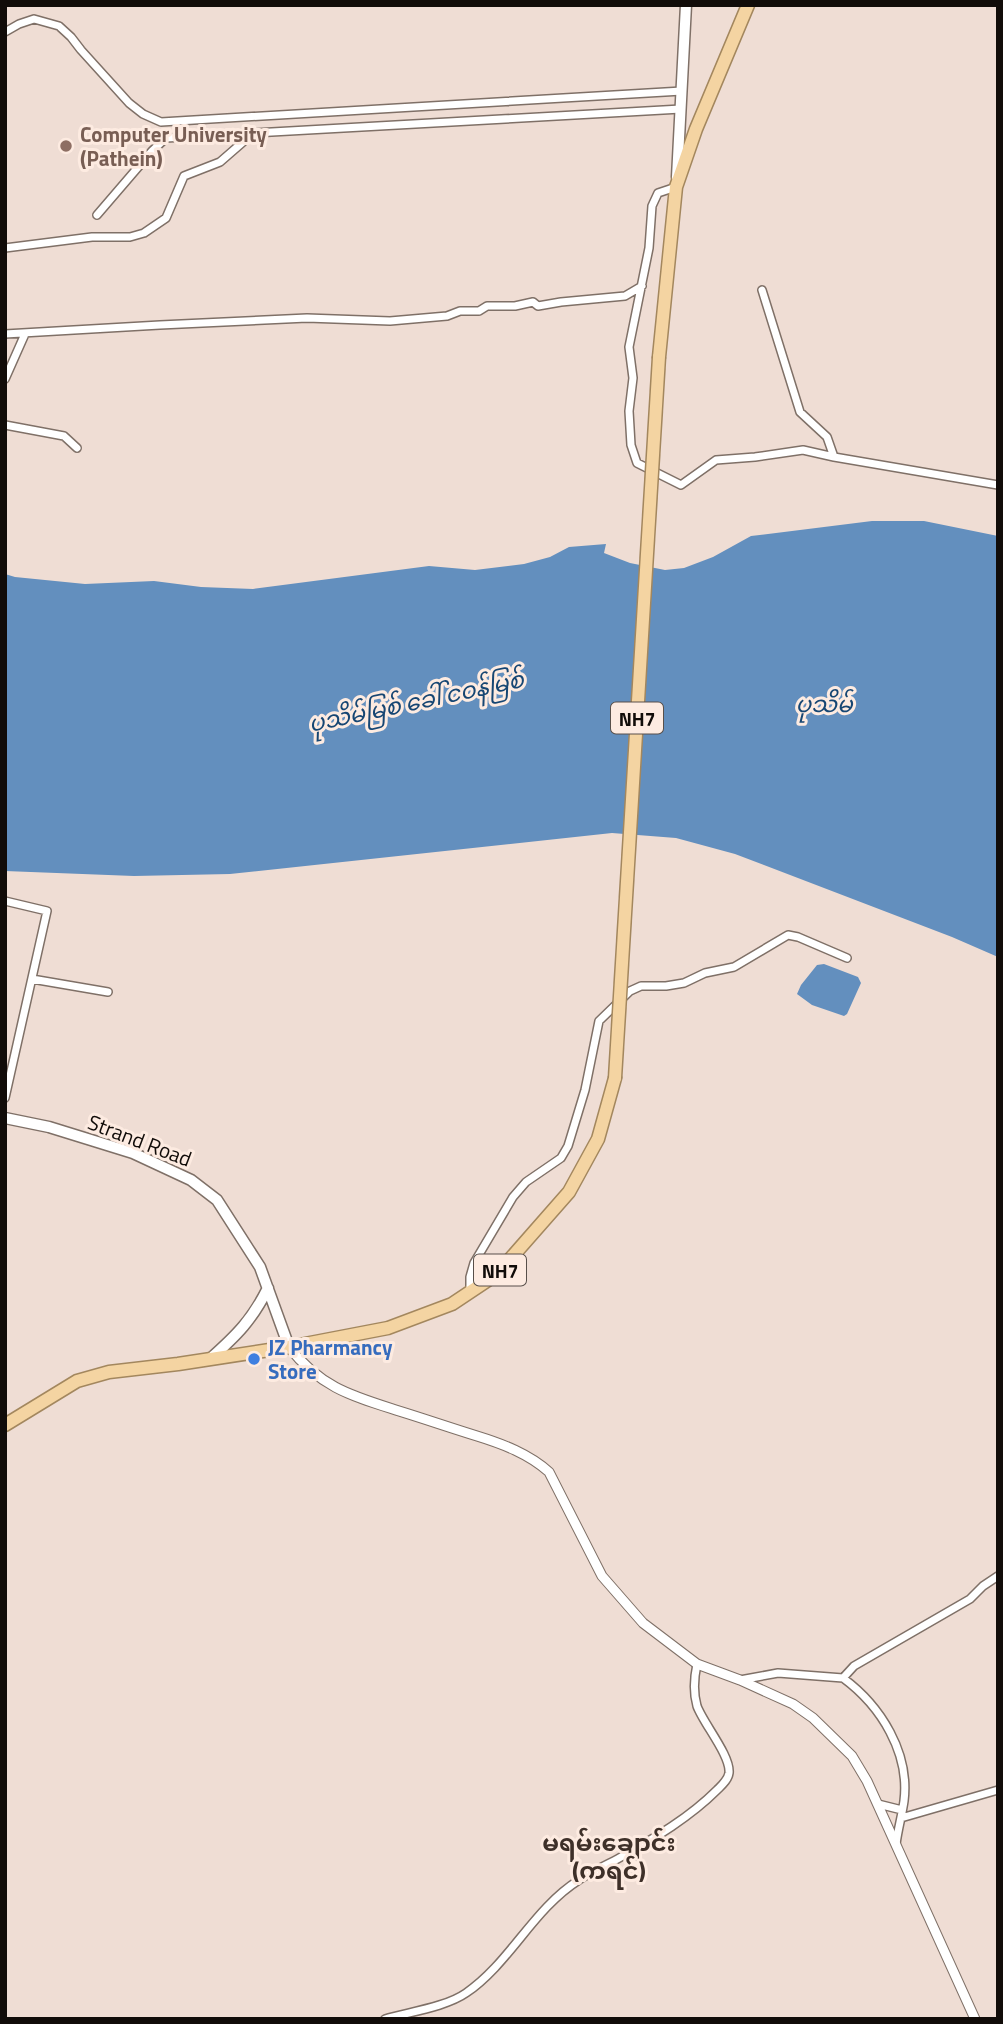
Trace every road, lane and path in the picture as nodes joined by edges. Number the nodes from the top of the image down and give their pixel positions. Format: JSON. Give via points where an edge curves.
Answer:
{"nodes":[{"id":1,"x":686,"y":5,"type":"edge"},
{"id":2,"x":748,"y":5,"type":"edge"},
{"id":3,"x":5,"y":32,"type":"edge"},
{"id":4,"x":682,"y":91,"type":"junction"},
{"id":5,"x":681,"y":109,"type":"junction"},
{"id":6,"x":250,"y":134,"type":"junction"},
{"id":7,"x":676,"y":187,"type":"junction"},
{"id":8,"x":97,"y":215,"type":"dead end"},
{"id":9,"x":5,"y":248,"type":"edge"},
{"id":10,"x":642,"y":286,"type":"junction"},
{"id":11,"x":762,"y":290,"type":"dead end"},
{"id":12,"x":5,"y":334,"type":"edge"},
{"id":13,"x":25,"y":334,"type":"junction"},
{"id":14,"x":5,"y":379,"type":"edge"},
{"id":15,"x":5,"y":425,"type":"edge"},
{"id":16,"x":77,"y":448,"type":"dead end"},
{"id":17,"x":834,"y":457,"type":"junction"},
{"id":18,"x":998,"y":485,"type":"edge"},
{"id":19,"x":5,"y":901,"type":"edge"},
{"id":20,"x":847,"y":958,"type":"dead end"},
{"id":21,"x":32,"y":979,"type":"junction"},
{"id":22,"x":108,"y":992,"type":"dead end"},
{"id":23,"x":5,"y":1098,"type":"edge"},
{"id":24,"x":5,"y":1118,"type":"edge"},
{"id":25,"x":268,"y":1288,"type":"junction"},
{"id":26,"x":470,"y":1292,"type":"junction"},
{"id":27,"x":289,"y":1346,"type":"junction"},
{"id":28,"x":210,"y":1359,"type":"junction"},
{"id":29,"x":5,"y":1425,"type":"edge"},
{"id":30,"x":998,"y":1576,"type":"edge"},
{"id":31,"x":696,"y":1664,"type":"junction"},
{"id":32,"x":844,"y":1678,"type":"junction"},
{"id":33,"x":740,"y":1680,"type":"junction"},
{"id":34,"x":998,"y":1790,"type":"edge"},
{"id":35,"x":878,"y":1804,"type":"junction"},
{"id":36,"x":902,"y":1814,"type":"junction"},
{"id":37,"x":896,"y":1844,"type":"junction"},
{"id":38,"x":385,"y":2019,"type":"edge"},
{"id":39,"x":975,"y":2019,"type":"edge"}],
"edges":[{"from":1,"to":4,"type":"main road"},
{"from":2,"to":7,"type":"highway","number":"NH7"},
{"from":3,"to":4,"type":"street","via":[[34,19],[59,26],[129,103],[161,122]]},
{"from":4,"to":5,"type":"main road"},
{"from":5,"to":6,"type":"street"},
{"from":5,"to":7,"type":"main road"},
{"from":6,"to":8,"type":"street","via":[[166,138]]},
{"from":6,"to":9,"type":"street","via":[[220,162],[184,176],[166,218],[150,230],[130,237]]},
{"from":7,"to":10,"type":"street","via":[[658,193],[652,206]]},
{"from":7,"to":26,"type":"highway","number":"NH7","bridge":true,"via":[[659,357],[615,1078],[598,1139],[569,1192],[497,1274]]},
{"from":10,"to":13,"type":"street","via":[[625,296],[538,306],[533,302],[487,306],[447,316],[390,321],[307,318]]},
{"from":10,"to":17,"type":"street","via":[[629,346],[631,445],[637,463],[681,485],[716,460],[803,450]]},
{"from":11,"to":17,"type":"street","via":[[800,412],[827,437]]},
{"from":12,"to":13,"type":"street"},
{"from":13,"to":14,"type":"street"},
{"from":15,"to":16,"type":"street","via":[[64,436]]},
{"from":17,"to":18,"type":"street"},
{"from":19,"to":21,"type":"street","via":[[47,911]]},
{"from":20,"to":26,"type":"street","via":[[788,935],[734,967],[684,983],[630,991],[599,1021],[568,1146],[561,1158],[513,1197],[474,1264]]},
{"from":21,"to":22,"type":"street"},
{"from":21,"to":23,"type":"street"},
{"from":24,"to":25,"type":"main road","name":"Strand Road","via":[[121,1149],[191,1180],[217,1200],[260,1267]]},
{"from":25,"to":27,"type":"main road","name":"Strand Road"},
{"from":25,"to":28,"type":"main road","via":[[243,1329]]},
{"from":26,"to":27,"type":"highway","number":"NH7","via":[[452,1304],[388,1328]]},
{"from":27,"to":28,"type":"highway","number":"NH7"},
{"from":27,"to":31,"type":"street","via":[[302,1363],[345,1394],[535,1459],[549,1472],[603,1576],[643,1623]]},
{"from":28,"to":29,"type":"highway","number":"NH7","via":[[109,1372],[77,1381]]},
{"from":30,"to":32,"type":"street","via":[[970,1599],[854,1666]]},
{"from":31,"to":33,"type":"street"},
{"from":31,"to":38,"type":"street","via":[[697,1706],[727,1760],[726,1781],[656,1838],[568,1888],[465,1994]]},
{"from":32,"to":33,"type":"street","via":[[778,1673]]},
{"from":32,"to":36,"type":"street","via":[[882,1718],[899,1750],[905,1784]]},
{"from":33,"to":35,"type":"street","via":[[814,1718],[852,1756]]},
{"from":34,"to":36,"type":"street"},
{"from":35,"to":36,"type":"street"},
{"from":35,"to":37,"type":"street"},
{"from":36,"to":37,"type":"street"},
{"from":37,"to":39,"type":"street"}]}
